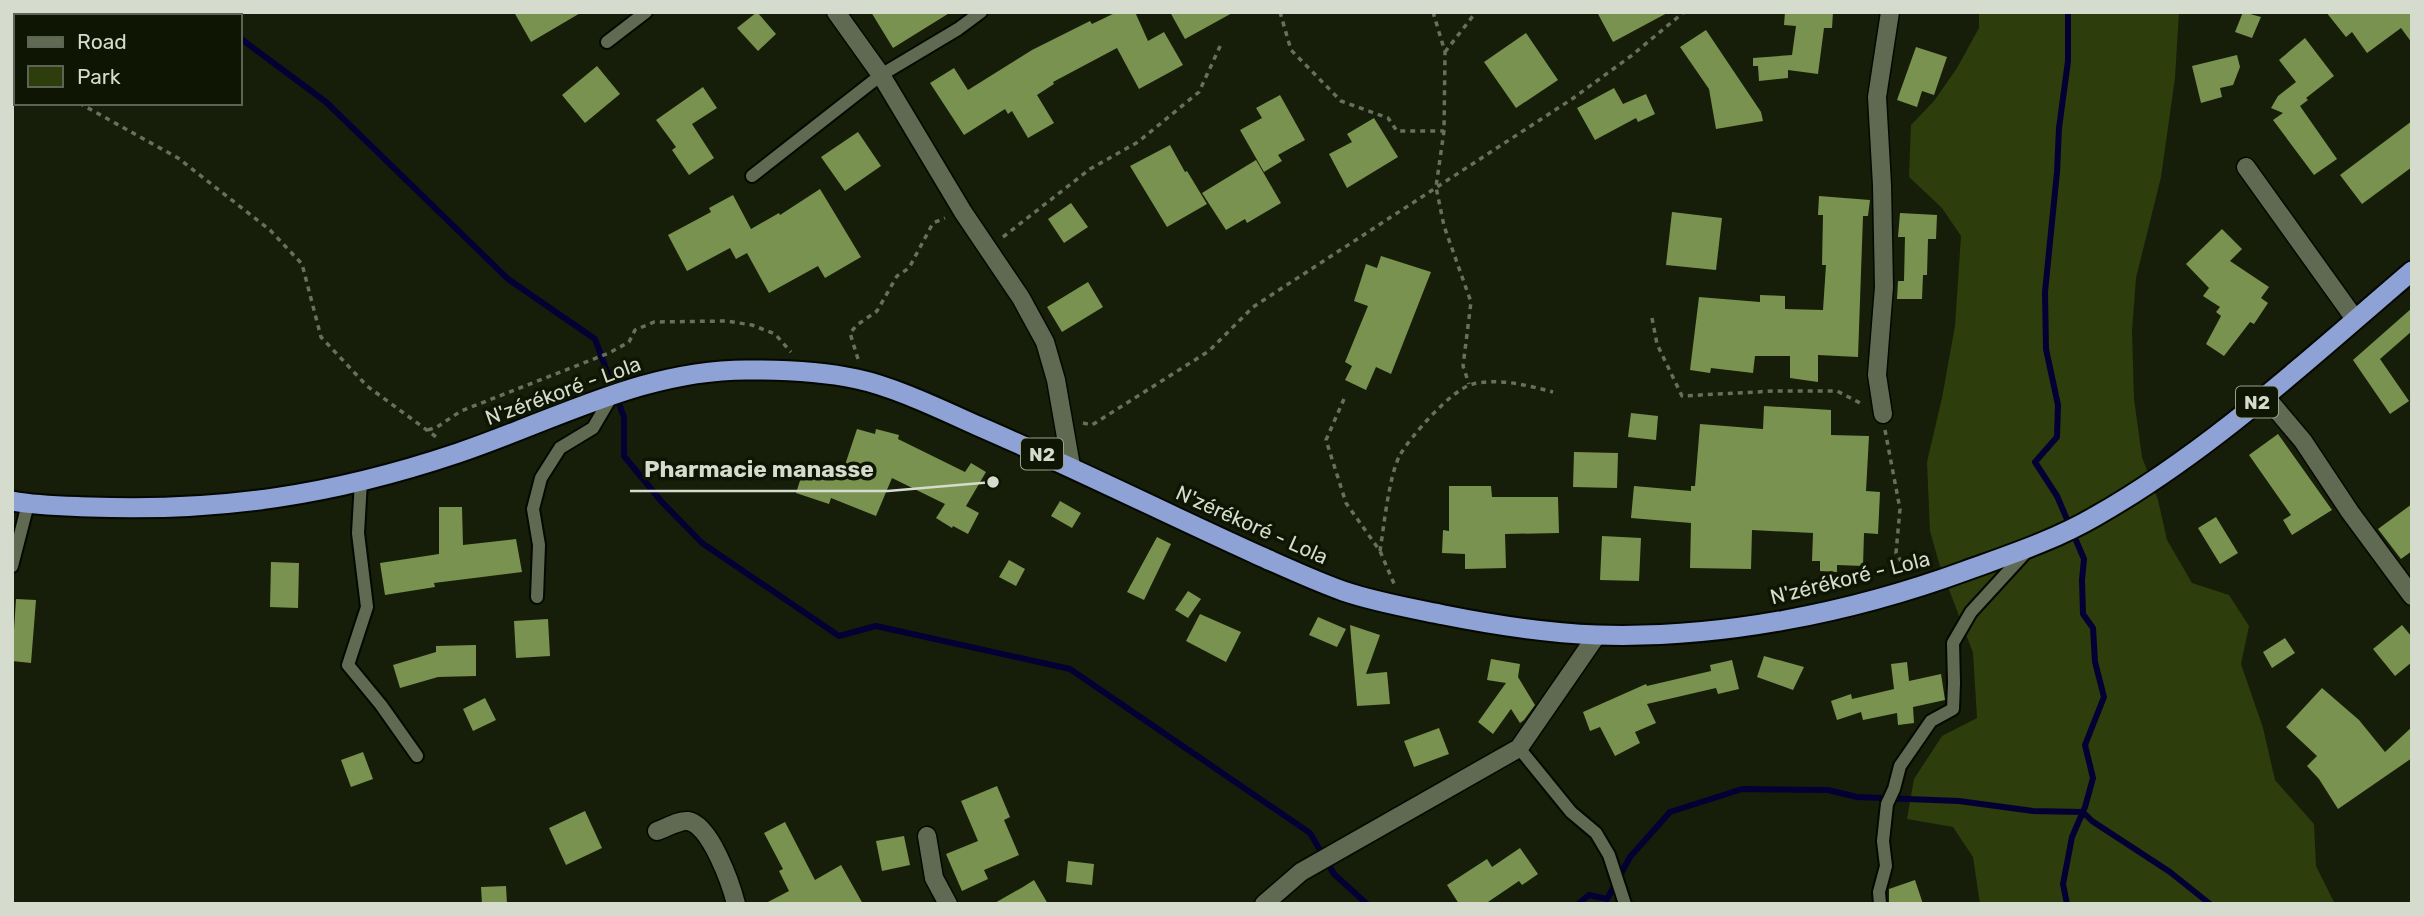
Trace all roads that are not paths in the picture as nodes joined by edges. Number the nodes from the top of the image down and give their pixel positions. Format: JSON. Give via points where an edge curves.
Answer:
{"nodes":[{"id":1,"x":646,"y":12,"type":"edge"},
{"id":2,"x":836,"y":12,"type":"edge"},
{"id":3,"x":981,"y":12,"type":"edge"},
{"id":4,"x":1890,"y":12,"type":"edge"},
{"id":5,"x":607,"y":42,"type":"dead end"},
{"id":6,"x":881,"y":75,"type":"junction"},
{"id":7,"x":2246,"y":167,"type":"dead end"},
{"id":8,"x":752,"y":176,"type":"dead end"},
{"id":9,"x":2410,"y":277,"type":"edge"},
{"id":10,"x":2355,"y":319,"type":"junction"},
{"id":11,"x":614,"y":393,"type":"junction"},
{"id":12,"x":2265,"y":396,"type":"junction"},
{"id":13,"x":1883,"y":414,"type":"road end"},
{"id":14,"x":1071,"y":466,"type":"junction"},
{"id":15,"x":361,"y":481,"type":"junction"},
{"id":16,"x":20,"y":503,"type":"edge"},
{"id":17,"x":2031,"y":547,"type":"junction"},
{"id":18,"x":12,"y":566,"type":"edge"},
{"id":19,"x":2412,"y":596,"type":"edge"},
{"id":20,"x":537,"y":597,"type":"dead end"},
{"id":21,"x":1597,"y":635,"type":"junction"},
{"id":22,"x":1519,"y":748,"type":"junction"},
{"id":23,"x":417,"y":756,"type":"dead end"},
{"id":24,"x":657,"y":831,"type":"dead end"},
{"id":25,"x":927,"y":836,"type":"dead end"},
{"id":26,"x":736,"y":904,"type":"edge"},
{"id":27,"x":948,"y":904,"type":"edge"},
{"id":28,"x":1264,"y":904,"type":"edge"},
{"id":29,"x":1625,"y":904,"type":"edge"},
{"id":30,"x":1880,"y":904,"type":"edge"}],
"edges":[{"from":1,"to":5,"type":"lane"},
{"from":2,"to":6,"type":"street"},
{"from":3,"to":6,"type":"lane"},
{"from":4,"to":13,"type":"street","via":[[1877,97],[1884,287],[1877,374]]},
{"from":6,"to":8,"type":"lane"},
{"from":6,"to":14,"type":"street","via":[[1045,342]]},
{"from":7,"to":10,"type":"street"},
{"from":9,"to":10,"type":"highway","name":"N'zérékoré - Lola","number":"N2"},
{"from":10,"to":12,"type":"highway","name":"N'zérékoré - Lola","number":"N2"},
{"from":11,"to":14,"type":"highway","name":"N'zérékoré - Lola","number":"N2","via":[[690,373],[747,369],[864,380]]},
{"from":11,"to":15,"type":"highway","name":"N'zérékoré - Lola","number":"N2","via":[[457,453]]},
{"from":11,"to":20,"type":"lane","via":[[593,428],[560,448],[541,478],[533,509],[539,545]]},
{"from":12,"to":17,"type":"highway","name":"N'zérékoré - Lola","number":"N2","via":[[2145,487],[2090,520]]},
{"from":12,"to":19,"type":"street","via":[[2303,441]]},
{"from":14,"to":21,"type":"highway","name":"N'zérékoré - Lola","number":"N2","via":[[1345,591],[1502,626]]},
{"from":15,"to":16,"type":"highway","name":"N'zérékoré - Lola","number":"N2","via":[[303,496],[222,506],[147,509]]},
{"from":15,"to":23,"type":"lane","via":[[358,533],[367,607],[348,665]]},
{"from":16,"to":18,"type":"lane"},
{"from":17,"to":21,"type":"highway","name":"N'zérékoré - Lola","number":"N2","via":[[1917,588],[1798,618],[1683,632]]},
{"from":17,"to":30,"type":"lane","via":[[1972,612],[1953,643],[1953,709],[1931,721],[1900,765],[1887,804]]},
{"from":21,"to":22,"type":"street"},
{"from":22,"to":28,"type":"street","via":[[1300,872]]},
{"from":22,"to":29,"type":"lane","via":[[1571,812],[1596,833],[1609,855]]},
{"from":24,"to":26,"type":"street","via":[[686,821],[697,825],[707,835]]},
{"from":25,"to":27,"type":"street","via":[[934,878]]}]}
